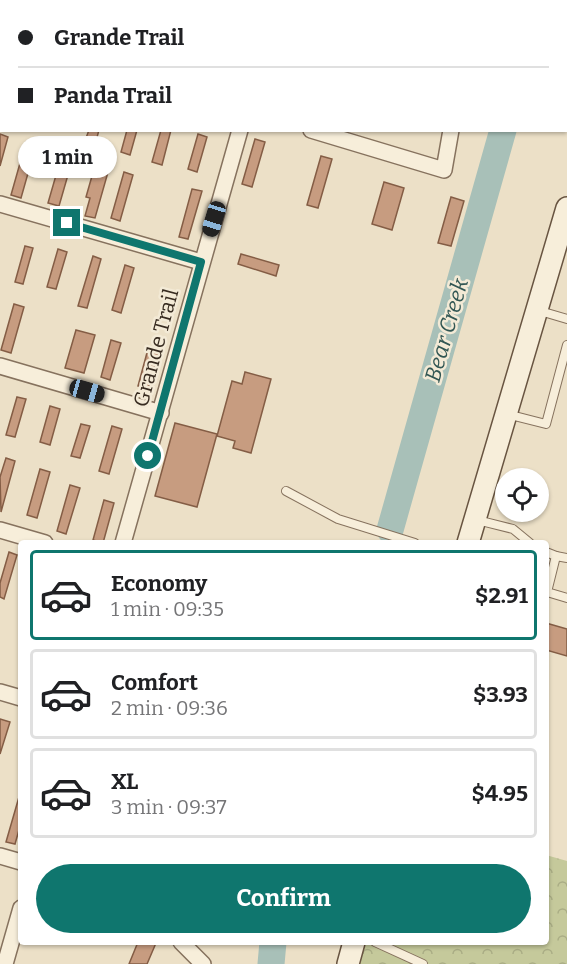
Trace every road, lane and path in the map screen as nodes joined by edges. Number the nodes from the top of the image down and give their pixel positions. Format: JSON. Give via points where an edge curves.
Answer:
{"nodes":[{"id":1,"x":239,"y":132,"type":"edge"},
{"id":2,"x":318,"y":132,"type":"edge"},
{"id":3,"x":452,"y":132,"type":"edge"},
{"id":4,"x":0,"y":204,"type":"edge"},
{"id":5,"x":567,"y":208,"type":"edge"},
{"id":6,"x":201,"y":262,"type":"junction"},
{"id":7,"x":538,"y":310,"type":"junction"},
{"id":8,"x":567,"y":319,"type":"edge"},
{"id":9,"x":567,"y":345,"type":"edge"},
{"id":10,"x":0,"y":366,"type":"edge"},
{"id":11,"x":161,"y":413,"type":"junction"},
{"id":12,"x":506,"y":414,"type":"junction"},
{"id":13,"x":286,"y":491,"type":"dead end"},
{"id":14,"x":475,"y":519,"type":"junction"},
{"id":15,"x":0,"y":530,"type":"edge"},
{"id":16,"x":35,"y":540,"type":"edge"},
{"id":17,"x":124,"y":540,"type":"edge"},
{"id":18,"x":405,"y":540,"type":"edge"},
{"id":19,"x":469,"y":540,"type":"edge"},
{"id":20,"x":526,"y":540,"type":"edge"},
{"id":21,"x":549,"y":553,"type":"edge"},
{"id":22,"x":556,"y":556,"type":"junction"},
{"id":23,"x":567,"y":558,"type":"edge"},
{"id":24,"x":549,"y":584,"type":"edge"},
{"id":25,"x":549,"y":593,"type":"edge"},
{"id":26,"x":567,"y":598,"type":"edge"},
{"id":27,"x":0,"y":692,"type":"edge"},
{"id":28,"x":18,"y":697,"type":"edge"},
{"id":29,"x":0,"y":856,"type":"edge"},
{"id":30,"x":18,"y":861,"type":"edge"},
{"id":31,"x":18,"y":918,"type":"edge"},
{"id":32,"x":184,"y":945,"type":"edge"},
{"id":33,"x":353,"y":945,"type":"edge"},
{"id":34,"x":382,"y":945,"type":"edge"},
{"id":35,"x":5,"y":964,"type":"edge"},
{"id":36,"x":203,"y":964,"type":"edge"},
{"id":37,"x":348,"y":964,"type":"edge"},
{"id":38,"x":423,"y":964,"type":"edge"}],
"edges":[{"from":1,"to":6,"type":"street","name":"Grande Trail"},
{"from":2,"to":3,"type":"street","via":[[444,170]]},
{"from":4,"to":6,"type":"street"},
{"from":5,"to":7,"type":"main road"},
{"from":6,"to":11,"type":"street","name":"Grande Trail"},
{"from":7,"to":8,"type":"lane"},
{"from":7,"to":12,"type":"main road"},
{"from":9,"to":12,"type":"lane","via":[[546,424]]},
{"from":10,"to":11,"type":"street"},
{"from":11,"to":17,"type":"street","name":"Grande Trail"},
{"from":12,"to":14,"type":"main road"},
{"from":13,"to":18,"type":"lane","via":[[338,519]]},
{"from":14,"to":19,"type":"main road"},
{"from":14,"to":20,"type":"lane","via":[[513,529]]},
{"from":15,"to":16,"type":"street"},
{"from":21,"to":22,"type":"lane"},
{"from":22,"to":23,"type":"lane"},
{"from":22,"to":24,"type":"lane"},
{"from":25,"to":26,"type":"lane"},
{"from":27,"to":28,"type":"street"},
{"from":29,"to":30,"type":"street"},
{"from":31,"to":35,"type":"street"},
{"from":32,"to":36,"type":"street"},
{"from":33,"to":37,"type":"main road"},
{"from":34,"to":38,"type":"lane"}]}
